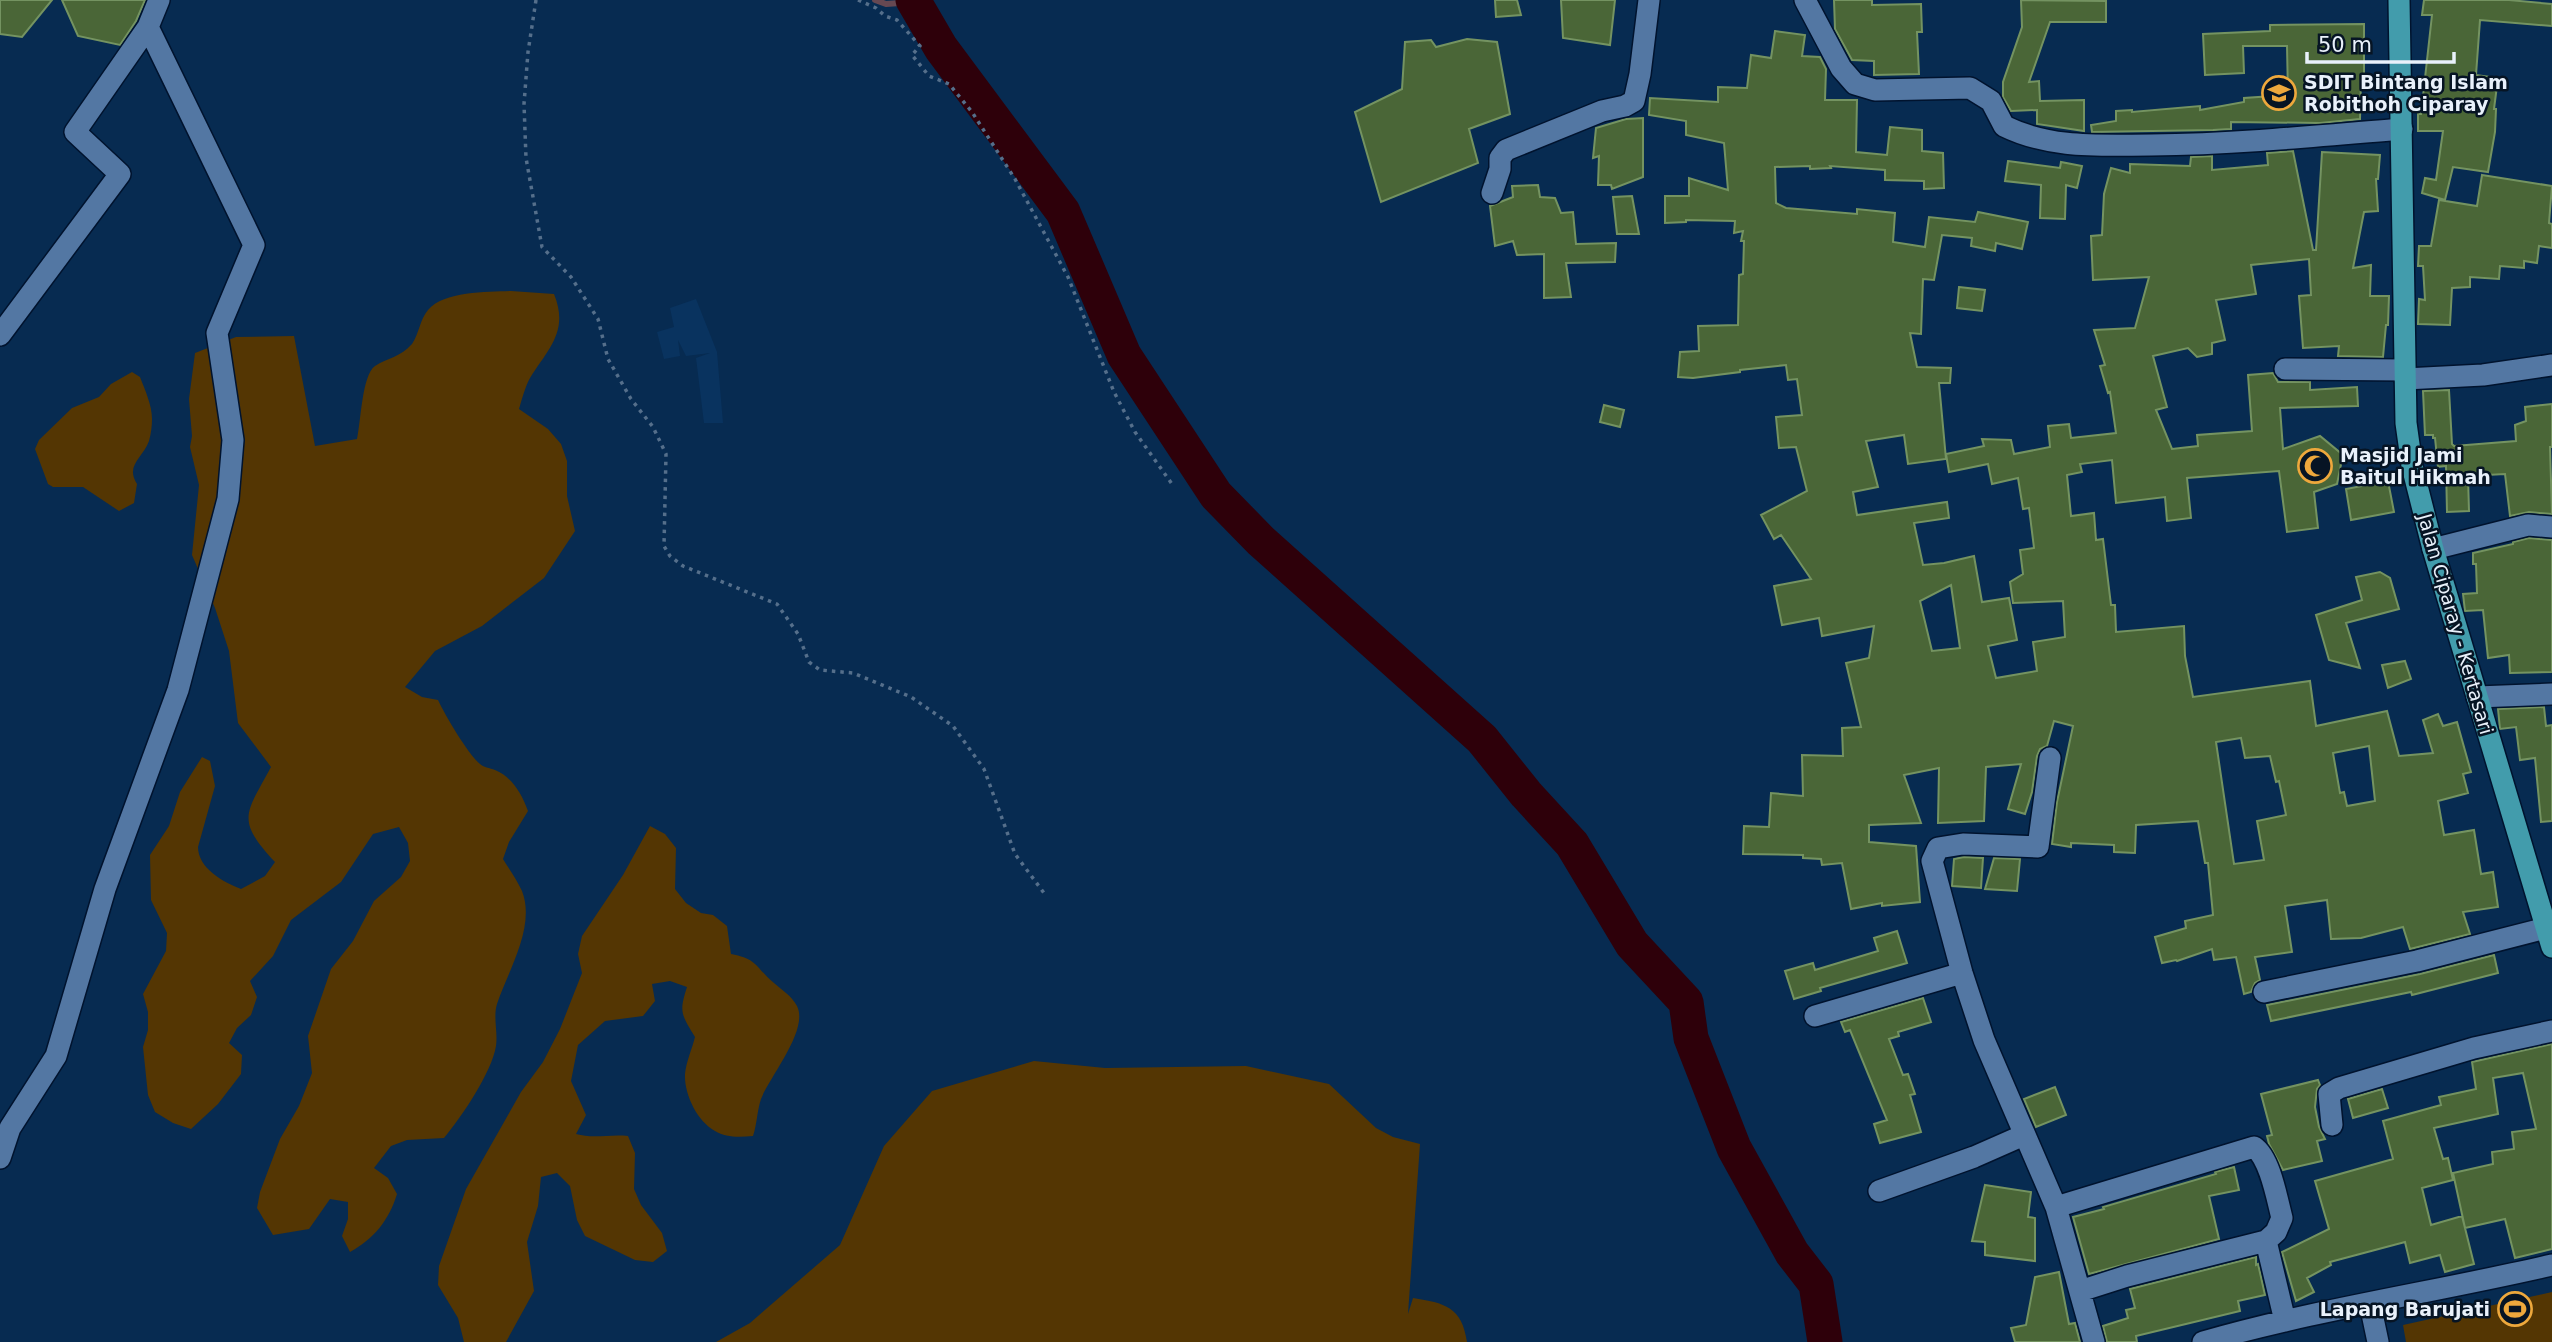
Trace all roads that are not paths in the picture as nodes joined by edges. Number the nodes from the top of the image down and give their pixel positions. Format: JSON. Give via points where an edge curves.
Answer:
{"nodes":[{"id":1,"x":159,"y":0,"type":"edge"},
{"id":2,"x":1649,"y":0,"type":"edge"},
{"id":3,"x":1805,"y":0,"type":"edge"},
{"id":4,"x":2399,"y":0,"type":"edge"},
{"id":5,"x":148,"y":27,"type":"junction"},
{"id":6,"x":2402,"y":129,"type":"junction"},
{"id":7,"x":1492,"y":193,"type":"dead end"},
{"id":8,"x":0,"y":335,"type":"edge"},
{"id":9,"x":2552,"y":365,"type":"edge"},
{"id":10,"x":2285,"y":369,"type":"dead end"},
{"id":11,"x":2405,"y":374,"type":"junction"},
{"id":12,"x":2552,"y":527,"type":"edge"},
{"id":13,"x":2433,"y":549,"type":"junction"},
{"id":14,"x":2552,"y":694,"type":"edge"},
{"id":15,"x":2477,"y":697,"type":"junction"},
{"id":16,"x":2050,"y":758,"type":"dead end"},
{"id":17,"x":2549,"y":937,"type":"edge"},
{"id":18,"x":1962,"y":973,"type":"junction"},
{"id":19,"x":2264,"y":992,"type":"dead end"},
{"id":20,"x":1815,"y":1016,"type":"dead end"},
{"id":21,"x":2552,"y":1031,"type":"edge"},
{"id":22,"x":2332,"y":1125,"type":"dead end"},
{"id":23,"x":2024,"y":1135,"type":"junction"},
{"id":24,"x":0,"y":1158,"type":"edge"},
{"id":25,"x":1879,"y":1191,"type":"dead end"},
{"id":26,"x":2056,"y":1207,"type":"junction"},
{"id":27,"x":2266,"y":1241,"type":"junction"},
{"id":28,"x":2552,"y":1265,"type":"edge"},
{"id":29,"x":2080,"y":1291,"type":"junction"},
{"id":30,"x":2370,"y":1304,"type":"junction"},
{"id":31,"x":2285,"y":1321,"type":"junction"},
{"id":32,"x":2094,"y":1342,"type":"edge"},
{"id":33,"x":2203,"y":1342,"type":"edge"},
{"id":34,"x":2378,"y":1342,"type":"edge"}],
"edges":[{"from":1,"to":5,"type":"street"},
{"from":2,"to":7,"type":"street","via":[[1634,100],[1506,150]]},
{"from":3,"to":6,"type":"street","via":[[1841,68],[1855,84],[1875,90],[1970,88],[1991,101],[2004,126],[2047,141],[2067,145],[2220,144]]},
{"from":4,"to":6,"type":"main road","name":"Jalan Ciparay - Kertasari"},
{"from":5,"to":8,"type":"street","via":[[75,132],[120,174]]},
{"from":5,"to":24,"type":"street","via":[[254,245],[217,333],[233,440],[228,499],[178,690],[105,889],[56,1056],[10,1128]]},
{"from":6,"to":11,"type":"main road","name":"Jalan Ciparay - Kertasari"},
{"from":9,"to":11,"type":"street","via":[[2483,375]]},
{"from":10,"to":11,"type":"street"},
{"from":11,"to":13,"type":"main road","name":"Jalan Ciparay - Kertasari","via":[[2409,445]]},
{"from":12,"to":13,"type":"street","via":[[2528,525]]},
{"from":13,"to":15,"type":"main road","name":"Jalan Ciparay - Kertasari"},
{"from":14,"to":15,"type":"street"},
{"from":15,"to":17,"type":"main road","name":"Jalan Ciparay - Kertasari"},
{"from":16,"to":18,"type":"street","via":[[2038,847],[1963,844],[1938,848],[1932,861]]},
{"from":17,"to":19,"type":"street"},
{"from":18,"to":20,"type":"street"},
{"from":18,"to":23,"type":"street"},
{"from":21,"to":22,"type":"street","via":[[2474,1048],[2339,1088],[2329,1094]]},
{"from":23,"to":25,"type":"street"},
{"from":23,"to":26,"type":"street"},
{"from":26,"to":27,"type":"street","via":[[2253,1147],[2263,1156],[2283,1218]]},
{"from":26,"to":29,"type":"street"},
{"from":27,"to":29,"type":"street"},
{"from":27,"to":31,"type":"street"},
{"from":28,"to":30,"type":"street"},
{"from":29,"to":32,"type":"street"},
{"from":30,"to":31,"type":"street"},
{"from":30,"to":34,"type":"street"},
{"from":31,"to":33,"type":"street"}]}
